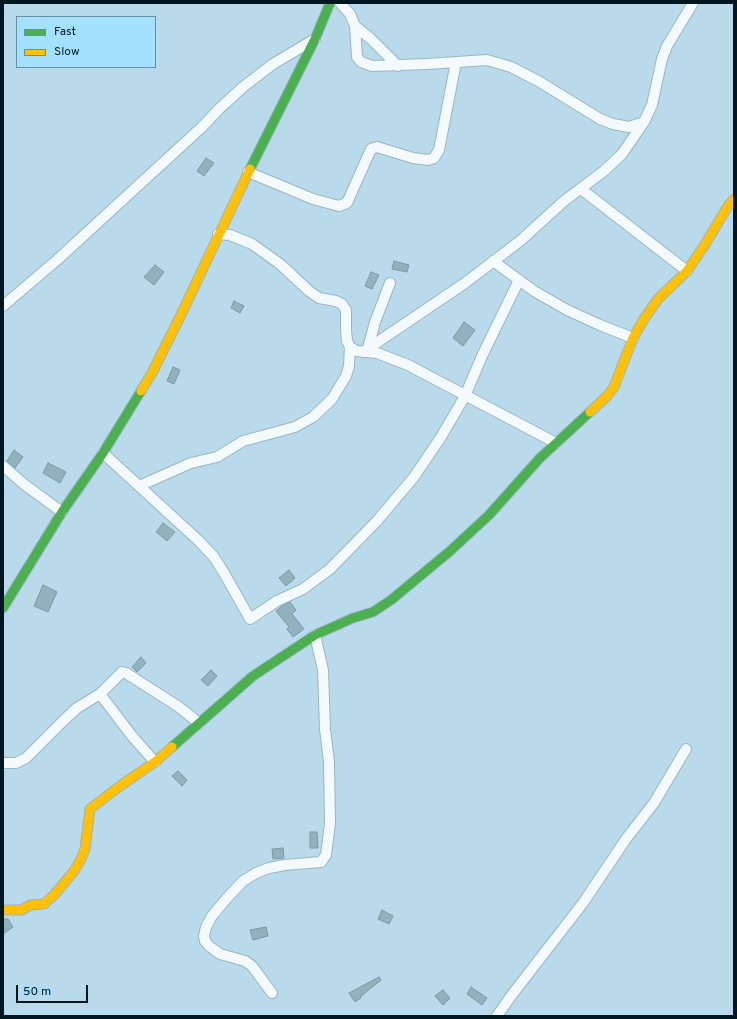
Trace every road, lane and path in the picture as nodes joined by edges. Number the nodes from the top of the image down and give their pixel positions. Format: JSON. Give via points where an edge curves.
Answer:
{"nodes":[{"id":1,"x":330,"y":3,"type":"edge"},
{"id":2,"x":340,"y":3,"type":"edge"},
{"id":3,"x":693,"y":3,"type":"edge"},
{"id":4,"x":355,"y":26,"type":"junction"},
{"id":5,"x":315,"y":39,"type":"junction"},
{"id":6,"x":456,"y":62,"type":"junction"},
{"id":7,"x":398,"y":66,"type":"junction"},
{"id":8,"x":644,"y":122,"type":"junction"},
{"id":9,"x":248,"y":172,"type":"junction"},
{"id":10,"x":581,"y":189,"type":"junction"},
{"id":11,"x":734,"y":199,"type":"edge"},
{"id":12,"x":218,"y":234,"type":"junction"},
{"id":13,"x":493,"y":261,"type":"junction"},
{"id":14,"x":687,"y":271,"type":"junction"},
{"id":15,"x":519,"y":280,"type":"junction"},
{"id":16,"x":390,"y":283,"type":"dead end"},
{"id":17,"x":3,"y":306,"type":"edge"},
{"id":18,"x":633,"y":338,"type":"junction"},
{"id":19,"x":350,"y":347,"type":"junction"},
{"id":20,"x":365,"y":350,"type":"junction"},
{"id":21,"x":465,"y":396,"type":"junction"},
{"id":22,"x":556,"y":442,"type":"junction"},
{"id":23,"x":103,"y":453,"type":"junction"},
{"id":24,"x":3,"y":466,"type":"edge"},
{"id":25,"x":139,"y":486,"type":"junction"},
{"id":26,"x":62,"y":512,"type":"junction"},
{"id":27,"x":3,"y":608,"type":"edge"},
{"id":28,"x":315,"y":635,"type":"junction"},
{"id":29,"x":100,"y":694,"type":"junction"},
{"id":30,"x":199,"y":723,"type":"junction"},
{"id":31,"x":686,"y":749,"type":"dead end"},
{"id":32,"x":155,"y":762,"type":"junction"},
{"id":33,"x":3,"y":763,"type":"edge"},
{"id":34,"x":3,"y":910,"type":"edge"},
{"id":35,"x":272,"y":993,"type":"dead end"},
{"id":36,"x":497,"y":1016,"type":"edge"}],
"edges":[{"from":1,"to":5,"type":"street"},
{"from":2,"to":4,"type":"street","via":[[350,14]]},
{"from":3,"to":8,"type":"street","via":[[667,46],[652,105]]},
{"from":4,"to":7,"type":"street"},
{"from":4,"to":7,"type":"street","via":[[357,57],[360,62],[372,66]]},
{"from":5,"to":9,"type":"street"},
{"from":5,"to":17,"type":"street","via":[[273,64],[243,87],[67,251]]},
{"from":6,"to":7,"type":"street"},
{"from":6,"to":8,"type":"street","via":[[488,60],[511,67],[600,119],[629,126]]},
{"from":6,"to":9,"type":"street","via":[[439,150],[434,158],[413,158],[377,146],[371,149],[347,203],[339,206],[313,199]]},
{"from":8,"to":10,"type":"street","via":[[622,154]]},
{"from":9,"to":12,"type":"street"},
{"from":10,"to":13,"type":"street"},
{"from":10,"to":14,"type":"street"},
{"from":11,"to":14,"type":"street"},
{"from":12,"to":19,"type":"street","via":[[230,235],[252,244],[319,298],[342,304],[346,310],[346,330]]},
{"from":12,"to":23,"type":"street","via":[[152,373]]},
{"from":13,"to":15,"type":"street"},
{"from":13,"to":20,"type":"street","via":[[465,283]]},
{"from":14,"to":18,"type":"street","via":[[658,299]]},
{"from":15,"to":18,"type":"street","via":[[567,310]]},
{"from":15,"to":21,"type":"street"},
{"from":16,"to":20,"type":"street"},
{"from":18,"to":22,"type":"street","via":[[611,391]]},
{"from":19,"to":20,"type":"street","via":[[357,351]]},
{"from":19,"to":25,"type":"street","via":[[346,376],[332,399],[313,417],[295,426],[243,441],[217,457],[191,464]]},
{"from":20,"to":21,"type":"street","via":[[408,365]]},
{"from":21,"to":22,"type":"street"},
{"from":21,"to":25,"type":"street","via":[[414,477],[376,522],[330,569],[303,589],[277,601],[250,619],[214,557],[199,540]]},
{"from":22,"to":28,"type":"street","via":[[489,515],[407,588],[373,612]]},
{"from":23,"to":25,"type":"street"},
{"from":23,"to":26,"type":"street"},
{"from":24,"to":26,"type":"street"},
{"from":26,"to":27,"type":"street"},
{"from":28,"to":30,"type":"street","via":[[253,676]]},
{"from":28,"to":35,"type":"street","via":[[323,670],[329,762],[330,823],[326,855],[320,862],[285,865],[256,873],[243,882],[212,916],[204,936],[205,941],[220,954],[245,961],[252,966]]},
{"from":29,"to":30,"type":"street","via":[[119,673],[124,672]]},
{"from":29,"to":32,"type":"street"},
{"from":29,"to":33,"type":"street","via":[[77,708],[26,758],[16,763]]},
{"from":30,"to":32,"type":"street"},
{"from":31,"to":36,"type":"street","via":[[654,803],[626,839],[584,903]]},
{"from":32,"to":34,"type":"street","via":[[90,809],[85,849],[81,859],[49,900],[44,904],[22,910]]}]}
